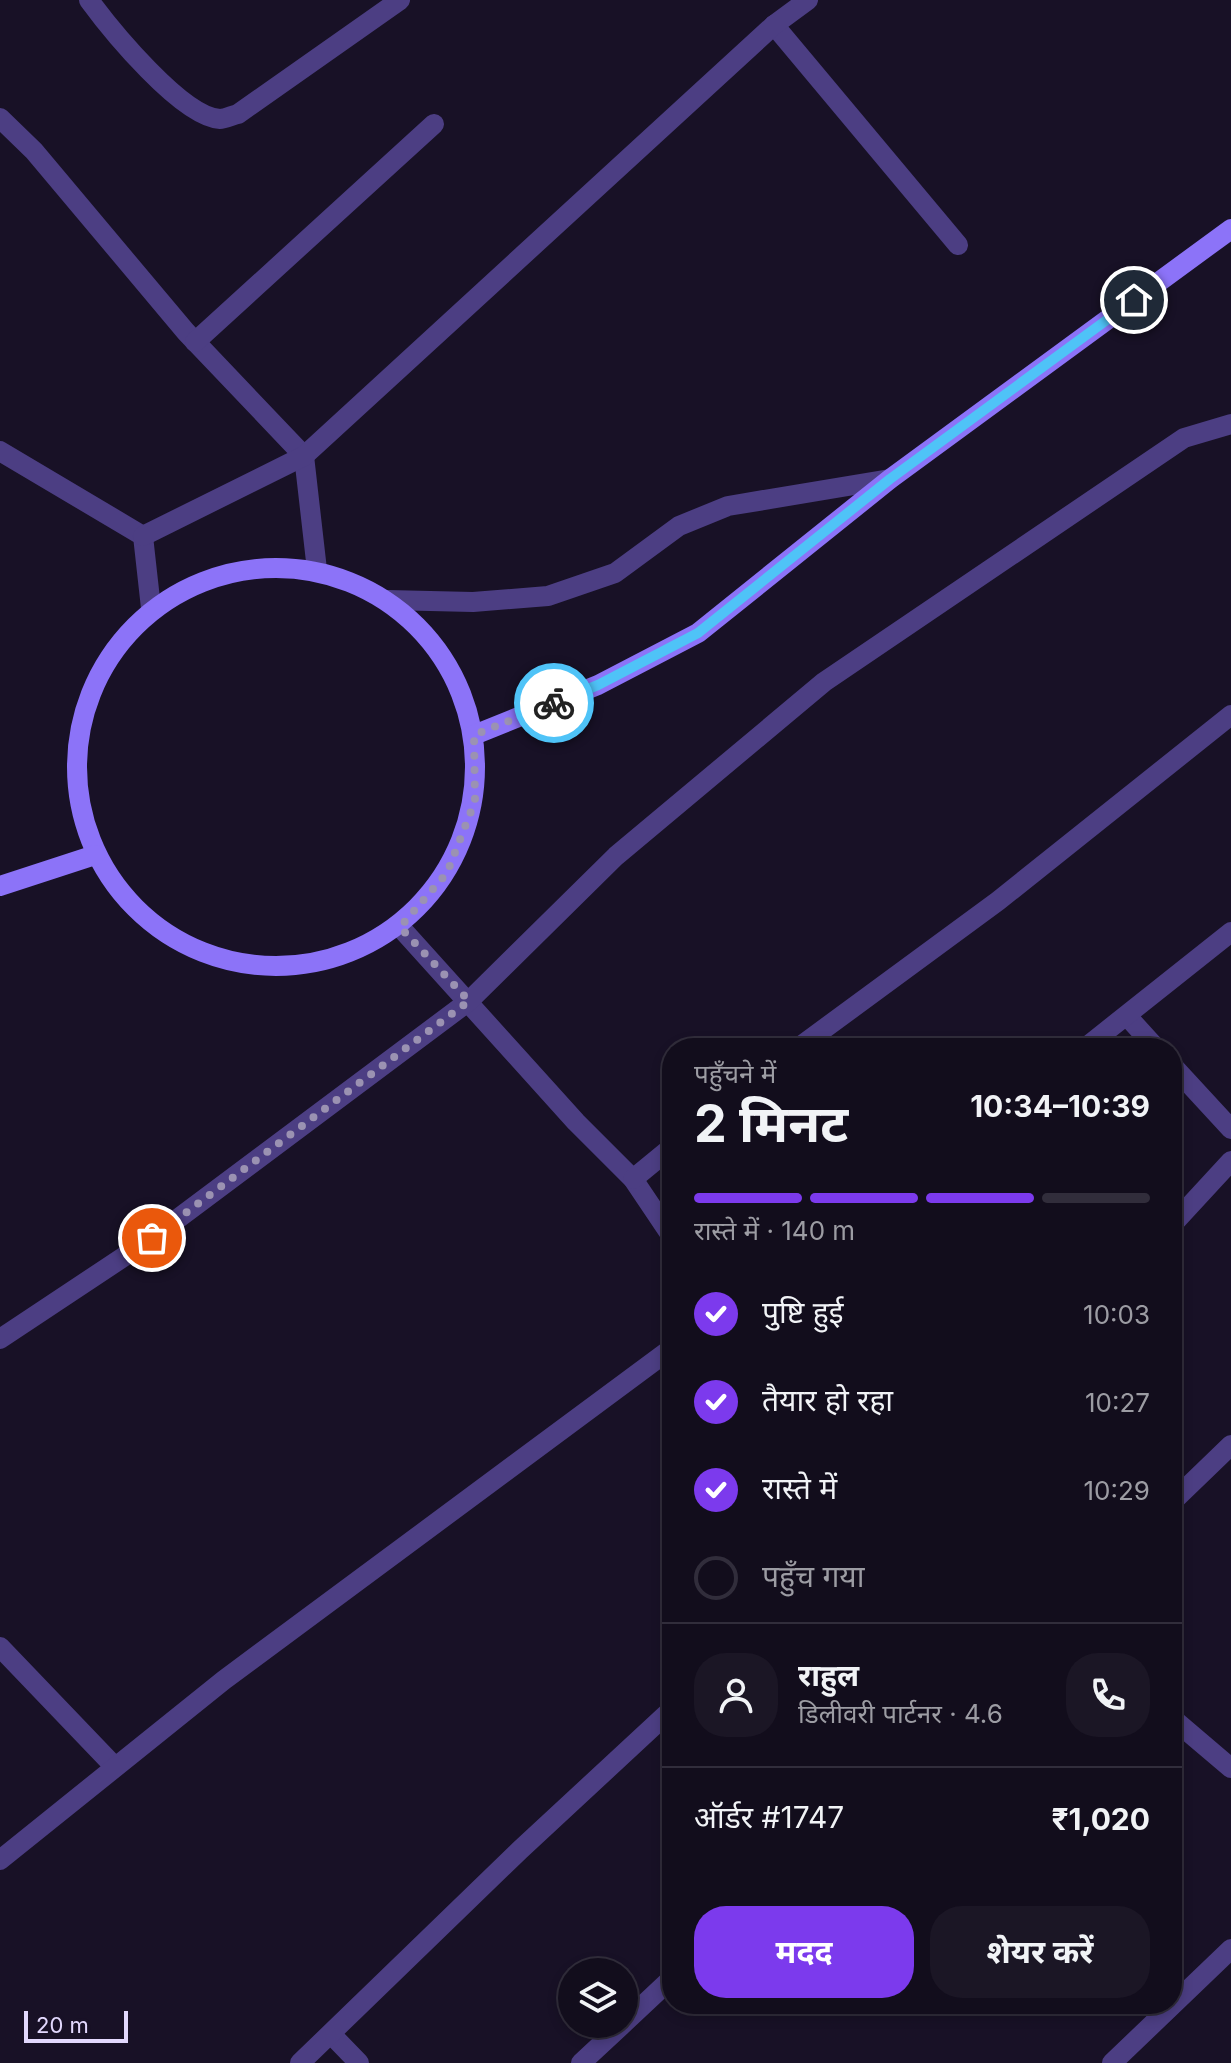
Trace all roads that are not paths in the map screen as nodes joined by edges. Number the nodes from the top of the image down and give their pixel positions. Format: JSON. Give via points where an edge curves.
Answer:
{"nodes":[{"id":1,"x":89,"y":0,"type":"edge"},
{"id":2,"x":400,"y":0,"type":"edge"},
{"id":3,"x":808,"y":0,"type":"edge"},
{"id":4,"x":774,"y":25,"type":"junction"},
{"id":5,"x":0,"y":118,"type":"edge"},
{"id":6,"x":434,"y":124,"type":"dead end"},
{"id":7,"x":1231,"y":229,"type":"edge"},
{"id":8,"x":958,"y":245,"type":"dead end"},
{"id":9,"x":195,"y":342,"type":"junction"},
{"id":10,"x":1231,"y":424,"type":"edge"},
{"id":11,"x":0,"y":451,"type":"edge"},
{"id":12,"x":304,"y":456,"type":"junction"},
{"id":13,"x":890,"y":479,"type":"junction"},
{"id":14,"x":143,"y":536,"type":"junction"},
{"id":15,"x":317,"y":570,"type":"junction"},
{"id":16,"x":387,"y":600,"type":"junction"},
{"id":17,"x":151,"y":608,"type":"junction"},
{"id":18,"x":1231,"y":715,"type":"edge"},
{"id":19,"x":474,"y":735,"type":"junction"},
{"id":20,"x":95,"y":855,"type":"junction"},
{"id":21,"x":0,"y":886,"type":"edge"},
{"id":22,"x":400,"y":927,"type":"junction"},
{"id":23,"x":1231,"y":932,"type":"edge"},
{"id":24,"x":469,"y":1001,"type":"junction"},
{"id":25,"x":1127,"y":1016,"type":"junction"},
{"id":26,"x":812,"y":1038,"type":"edge"},
{"id":27,"x":1098,"y":1038,"type":"edge"},
{"id":28,"x":1147,"y":1038,"type":"edge"},
{"id":29,"x":1182,"y":1076,"type":"edge"},
{"id":30,"x":1231,"y":1129,"type":"edge"},
{"id":31,"x":662,"y":1155,"type":"edge"},
{"id":32,"x":1231,"y":1161,"type":"edge"},
{"id":33,"x":633,"y":1179,"type":"junction"},
{"id":34,"x":1182,"y":1214,"type":"edge"},
{"id":35,"x":662,"y":1222,"type":"edge"},
{"id":36,"x":0,"y":1339,"type":"edge"},
{"id":37,"x":662,"y":1355,"type":"edge"},
{"id":38,"x":1231,"y":1445,"type":"edge"},
{"id":39,"x":1182,"y":1492,"type":"edge"},
{"id":40,"x":0,"y":1647,"type":"edge"},
{"id":41,"x":662,"y":1718,"type":"edge"},
{"id":42,"x":1182,"y":1726,"type":"edge"},
{"id":43,"x":115,"y":1767,"type":"junction"},
{"id":44,"x":1231,"y":1768,"type":"edge"},
{"id":45,"x":0,"y":1860,"type":"edge"},
{"id":46,"x":1231,"y":1949,"type":"edge"},
{"id":47,"x":662,"y":1987,"type":"edge"},
{"id":48,"x":1182,"y":1996,"type":"edge"},
{"id":49,"x":638,"y":2009,"type":"edge"},
{"id":50,"x":1163,"y":2014,"type":"edge"},
{"id":51,"x":331,"y":2034,"type":"junction"},
{"id":52,"x":607,"y":2038,"type":"edge"},
{"id":53,"x":300,"y":2063,"type":"edge"},
{"id":54,"x":359,"y":2063,"type":"edge"},
{"id":55,"x":581,"y":2063,"type":"edge"},
{"id":56,"x":1112,"y":2063,"type":"edge"}],
"edges":[{"from":1,"to":2,"type":"street","via":[[157,79],[188,105],[219,119],[238,114]]},
{"from":3,"to":4,"type":"street"},
{"from":4,"to":8,"type":"street"},
{"from":4,"to":12,"type":"street"},
{"from":5,"to":9,"type":"street"},
{"from":6,"to":9,"type":"street"},
{"from":7,"to":13,"type":"street"},
{"from":9,"to":12,"type":"street"},
{"from":10,"to":24,"type":"street","via":[[1184,438],[824,682],[616,856]]},
{"from":11,"to":14,"type":"street"},
{"from":12,"to":14,"type":"street"},
{"from":12,"to":15,"type":"street"},
{"from":13,"to":16,"type":"street","via":[[728,506],[679,526],[615,573],[548,596],[473,602]]},
{"from":13,"to":19,"type":"street","via":[[698,633],[598,685]]},
{"from":14,"to":17,"type":"street"},
{"from":15,"to":16,"type":"street"},
{"from":15,"to":17,"type":"street","via":[[230,571]]},
{"from":16,"to":19,"type":"street","via":[[442,654]]},
{"from":17,"to":20,"type":"street","via":[[98,670],[75,749]]},
{"from":18,"to":26,"type":"street","via":[[998,901]]},
{"from":19,"to":22,"type":"street","via":[[475,801],[453,859]]},
{"from":20,"to":21,"type":"street"},
{"from":20,"to":22,"type":"street","via":[[127,902],[193,951],[263,968],[335,960]]},
{"from":22,"to":24,"type":"street"},
{"from":23,"to":25,"type":"street"},
{"from":24,"to":33,"type":"street"},
{"from":24,"to":36,"type":"street","via":[[152,1238]]},
{"from":25,"to":27,"type":"street"},
{"from":25,"to":28,"type":"street"},
{"from":29,"to":30,"type":"street"},
{"from":31,"to":33,"type":"street"},
{"from":32,"to":34,"type":"street"},
{"from":33,"to":35,"type":"street"},
{"from":37,"to":43,"type":"street"},
{"from":38,"to":39,"type":"street"},
{"from":40,"to":43,"type":"street"},
{"from":41,"to":51,"type":"street"},
{"from":42,"to":44,"type":"street"},
{"from":43,"to":45,"type":"street"},
{"from":46,"to":48,"type":"street"},
{"from":47,"to":49,"type":"street"},
{"from":50,"to":56,"type":"street"},
{"from":51,"to":53,"type":"street"},
{"from":51,"to":54,"type":"street"},
{"from":52,"to":55,"type":"street"}]}
